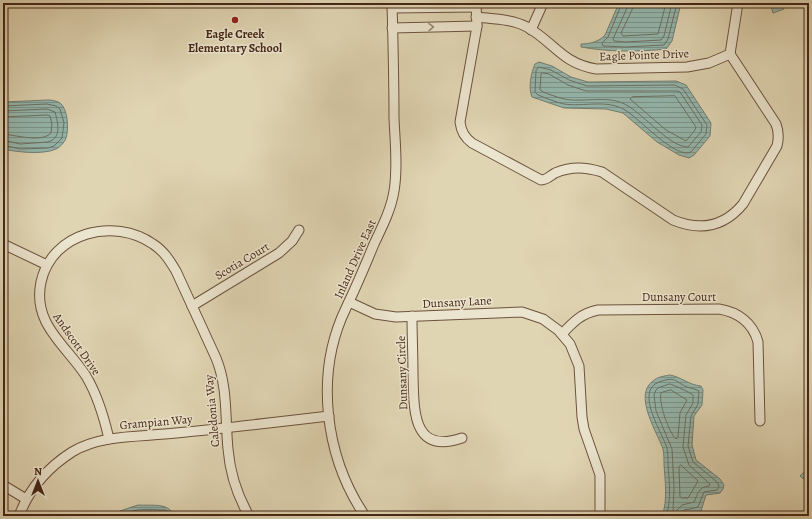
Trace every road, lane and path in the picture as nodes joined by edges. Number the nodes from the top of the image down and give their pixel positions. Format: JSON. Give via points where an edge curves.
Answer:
{"nodes":[{"id":1,"x":543,"y":3,"type":"edge"},
{"id":2,"x":738,"y":3,"type":"edge"},
{"id":3,"x":476,"y":5,"type":"edge"},
{"id":4,"x":392,"y":6,"type":"edge"},
{"id":5,"x":476,"y":22,"type":"junction"},
{"id":6,"x":392,"y":28,"type":"junction"},
{"id":7,"x":531,"y":30,"type":"junction"},
{"id":8,"x":730,"y":54,"type":"junction"},
{"id":9,"x":299,"y":230,"type":"dead end"},
{"id":10,"x":3,"y":244,"type":"edge"},
{"id":11,"x":47,"y":265,"type":"junction"},
{"id":12,"x":349,"y":302,"type":"junction"},
{"id":13,"x":192,"y":306,"type":"junction"},
{"id":14,"x":412,"y":316,"type":"junction"},
{"id":15,"x":562,"y":334,"type":"junction"},
{"id":16,"x":329,"y":416,"type":"junction"},
{"id":17,"x":760,"y":421,"type":"dead end"},
{"id":18,"x":227,"y":428,"type":"junction"},
{"id":19,"x":462,"y":438,"type":"dead end"},
{"id":20,"x":109,"y":439,"type":"junction"},
{"id":21,"x":3,"y":486,"type":"edge"},
{"id":22,"x":26,"y":499,"type":"junction"},
{"id":23,"x":19,"y":516,"type":"edge"},
{"id":24,"x":249,"y":516,"type":"edge"},
{"id":25,"x":365,"y":516,"type":"edge"},
{"id":26,"x":600,"y":516,"type":"edge"}],
"edges":[{"from":1,"to":7,"type":"street"},
{"from":2,"to":8,"type":"street"},
{"from":3,"to":4,"type":"street"},
{"from":3,"to":5,"type":"street"},
{"from":4,"to":6,"type":"street","name":"Inland Drive East"},
{"from":6,"to":5,"type":"street","name":"Eagle Pointe Drive","one_way":true},
{"from":5,"to":7,"type":"street","name":"Eagle Pointe Drive","via":[[508,20]]},
{"from":5,"to":8,"type":"street","via":[[460,122],[461,130],[470,142],[541,180],[562,170],[576,167],[602,172],[673,220],[693,226],[712,225],[723,220],[743,204],[778,140],[776,124]]},
{"from":6,"to":12,"type":"street","name":"Inland Drive East","via":[[396,164],[394,191],[387,216]]},
{"from":7,"to":8,"type":"street","name":"Eagle Pointe Drive","via":[[566,58],[596,69],[687,67]]},
{"from":9,"to":13,"type":"street","name":"Scotia Court","via":[[279,253]]},
{"from":10,"to":11,"type":"street"},
{"from":11,"to":13,"type":"street","name":"Andscott Drive","via":[[64,245],[83,234],[100,231],[134,234],[154,244],[167,256]]},
{"from":11,"to":20,"type":"street","name":"Andscott Drive","via":[[39,294],[44,319],[50,331],[91,385]]},
{"from":12,"to":14,"type":"street","name":"Dunsany Lane","via":[[375,314]]},
{"from":12,"to":16,"type":"street","name":"Inland Drive East","via":[[341,320],[331,357]]},
{"from":13,"to":18,"type":"street","name":"Caledonia Way","via":[[221,368],[225,386]]},
{"from":14,"to":15,"type":"street","name":"Dunsany Lane","via":[[522,312],[543,319]]},
{"from":14,"to":19,"type":"street","name":"Dunsany Circle","via":[[414,408],[419,426],[433,440],[450,442]]},
{"from":15,"to":17,"type":"street","name":"Dunsany Court","via":[[580,316],[598,310],[720,308],[733,312],[748,322],[758,342]]},
{"from":15,"to":26,"type":"street","name":"Dunsany Lane","via":[[579,366],[582,417],[600,475]]},
{"from":16,"to":18,"type":"street","name":"Grampian Way"},
{"from":16,"to":25,"type":"street","name":"Inland Drive East","via":[[341,468]]},
{"from":18,"to":20,"type":"street","name":"Grampian Way"},
{"from":18,"to":24,"type":"street","name":"Caledonia Way","via":[[231,470],[237,491]]},
{"from":20,"to":22,"type":"street","name":"Grampian Way","via":[[84,447],[61,460],[39,481]]},
{"from":21,"to":22,"type":"street"},
{"from":22,"to":23,"type":"street","name":"Grampian Way"}]}
